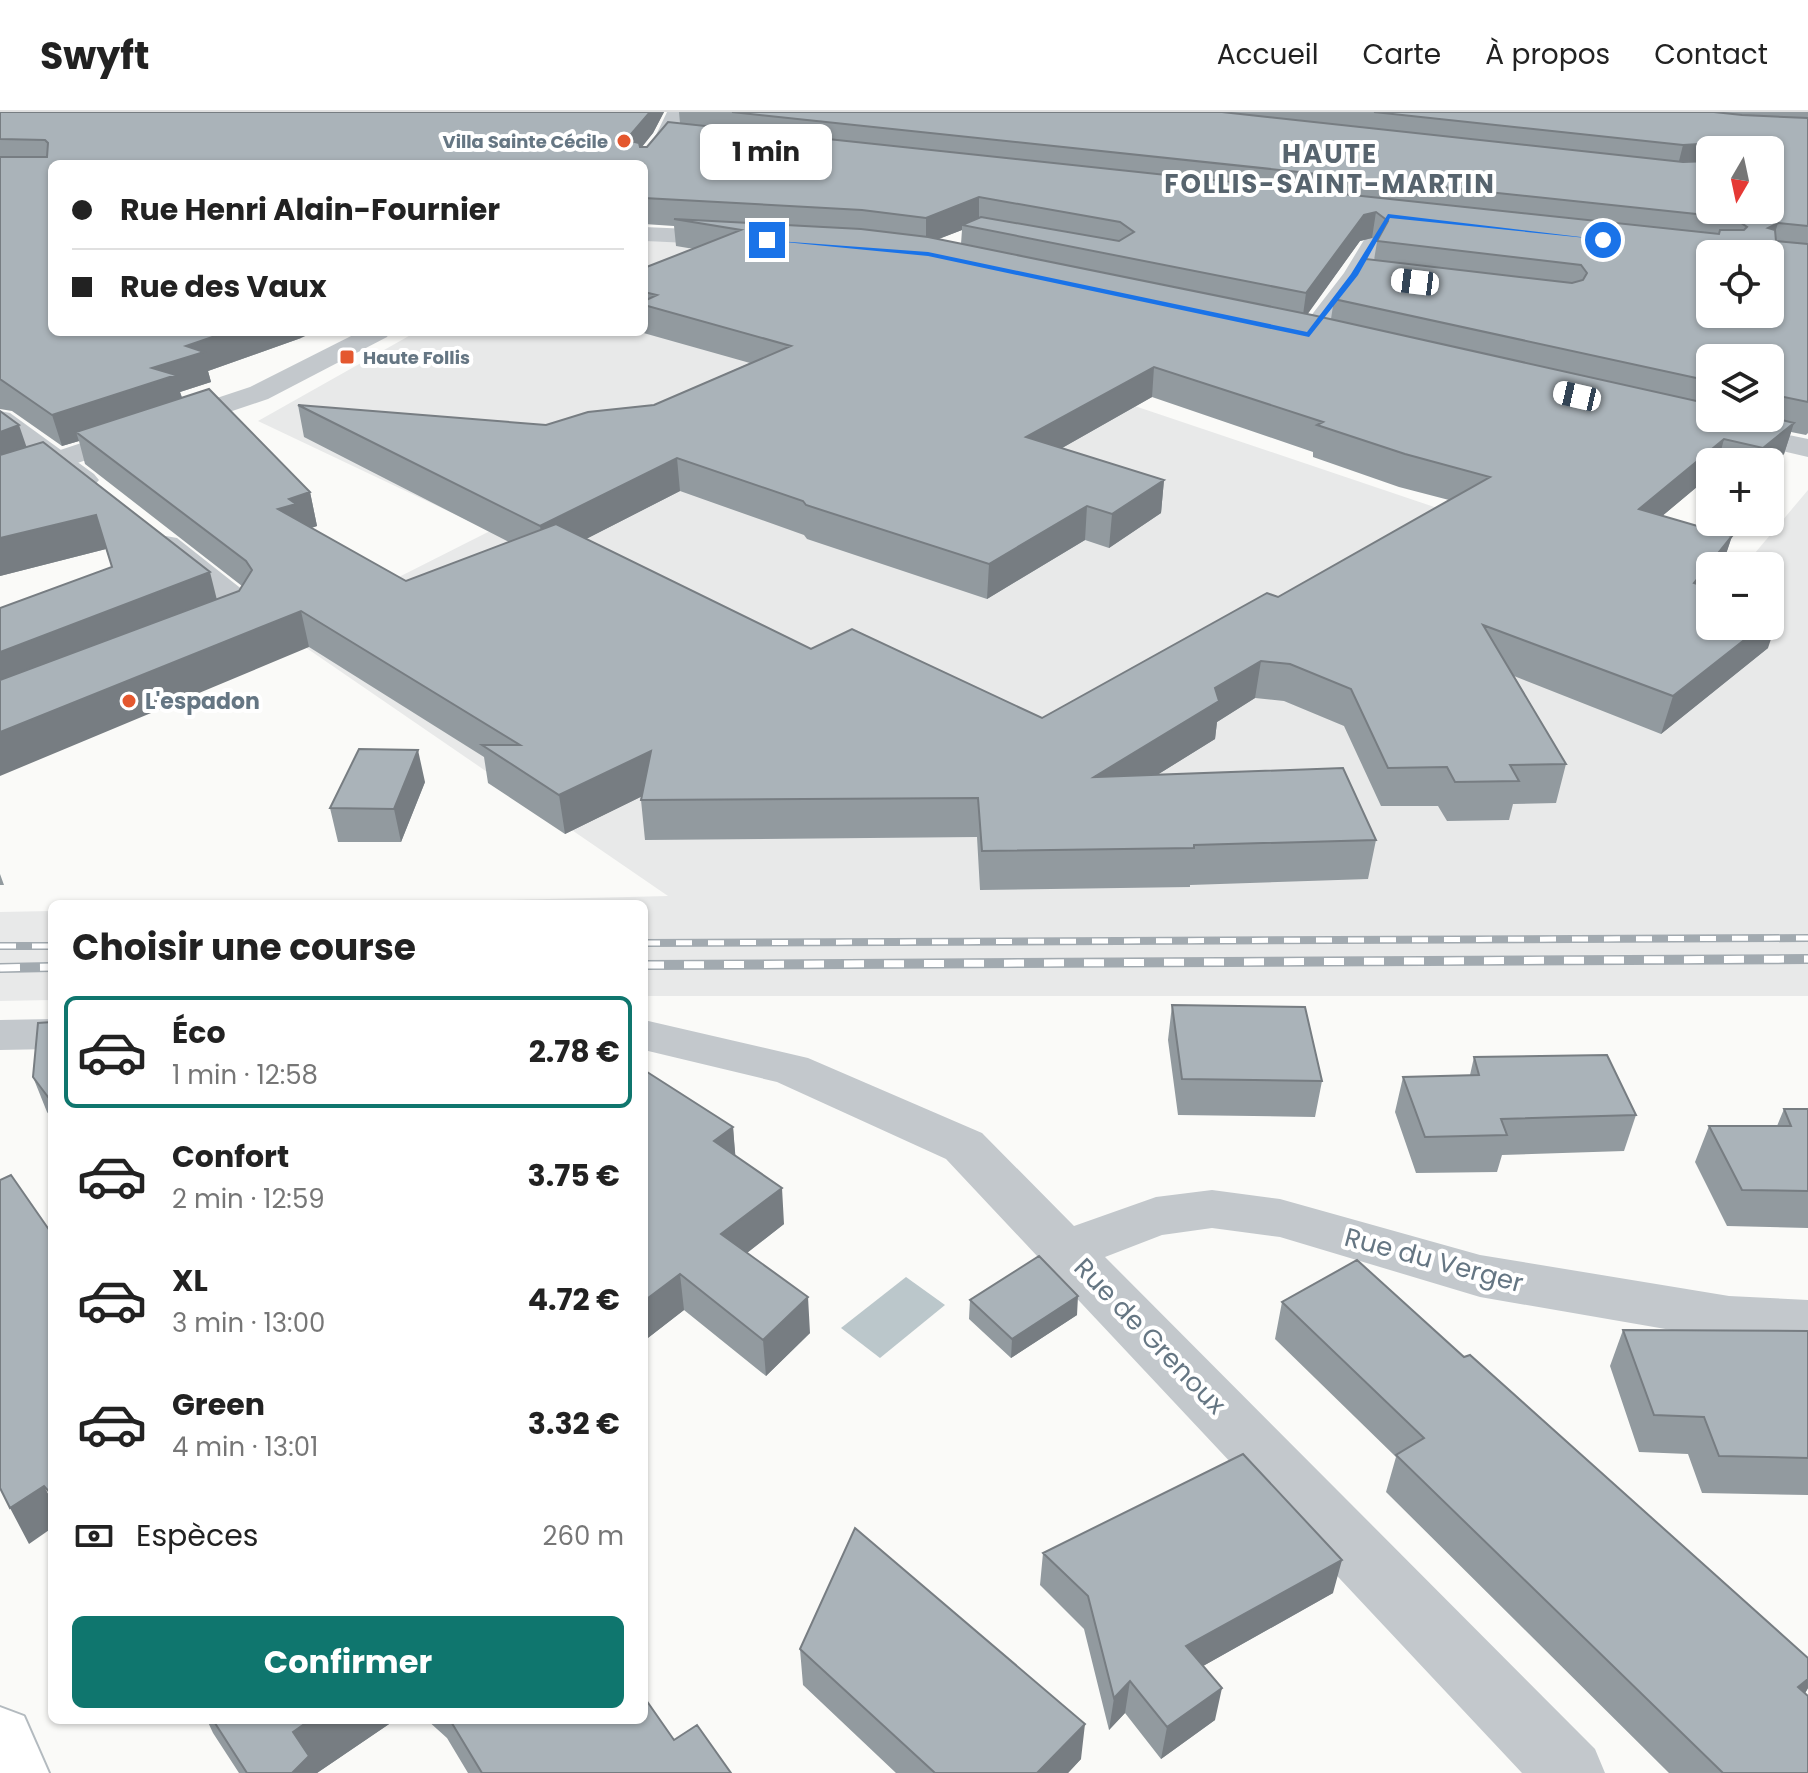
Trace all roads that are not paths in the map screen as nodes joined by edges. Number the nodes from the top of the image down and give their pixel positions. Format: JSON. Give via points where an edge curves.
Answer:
{"nodes":[{"id":1,"x":676,"y":112,"type":"edge"},
{"id":2,"x":646,"y":160,"type":"edge"},
{"id":3,"x":1364,"y":213,"type":"edge"},
{"id":4,"x":648,"y":234,"type":"edge"},
{"id":5,"x":767,"y":240,"type":"edge"},
{"id":6,"x":1354,"y":275,"type":"junction"},
{"id":7,"x":1384,"y":278,"type":"edge"},
{"id":8,"x":1279,"y":328,"type":"edge"},
{"id":9,"x":1309,"y":334,"type":"junction"},
{"id":10,"x":370,"y":336,"type":"edge"},
{"id":11,"x":1340,"y":341,"type":"edge"},
{"id":12,"x":0,"y":419,"type":"edge"},
{"id":13,"x":1739,"y":432,"type":"edge"},
{"id":14,"x":1808,"y":448,"type":"edge"},
{"id":15,"x":54,"y":461,"type":"junction"},
{"id":16,"x":0,"y":480,"type":"edge"},
{"id":17,"x":110,"y":502,"type":"edge"},
{"id":18,"x":146,"y":530,"type":"edge"},
{"id":19,"x":175,"y":641,"type":"edge"},
{"id":20,"x":48,"y":1034,"type":"edge"},
{"id":21,"x":0,"y":1035,"type":"edge"},
{"id":22,"x":648,"y":1036,"type":"edge"},
{"id":23,"x":1067,"y":1250,"type":"junction"},
{"id":24,"x":1808,"y":1322,"type":"edge"},
{"id":25,"x":1570,"y":1773,"type":"edge"}],
"edges":[{"from":1,"to":2,"type":"street","via":[[673,137]]},
{"from":3,"to":6,"type":"street","via":[[1396,217]]},
{"from":4,"to":5,"type":"street"},
{"from":6,"to":7,"type":"street"},
{"from":6,"to":9,"type":"street"},
{"from":8,"to":9,"type":"street"},
{"from":9,"to":11,"type":"street"},
{"from":10,"to":15,"type":"street","via":[[259,393]]},
{"from":12,"to":15,"type":"street"},
{"from":13,"to":14,"type":"street"},
{"from":15,"to":16,"type":"street"},
{"from":15,"to":17,"type":"street"},
{"from":18,"to":19,"type":"street","via":[[241,605],[233,618]]},
{"from":20,"to":21,"type":"street"},
{"from":22,"to":23,"type":"street","name":"Rue de Grenoux","via":[[791,1069],[964,1146]]},
{"from":23,"to":24,"type":"street","name":"Rue du Verger","via":[[1156,1216],[1212,1209],[1280,1218],[1480,1276],[1729,1318]]},
{"from":23,"to":25,"type":"street","name":"Rue de Grenoux"}]}
